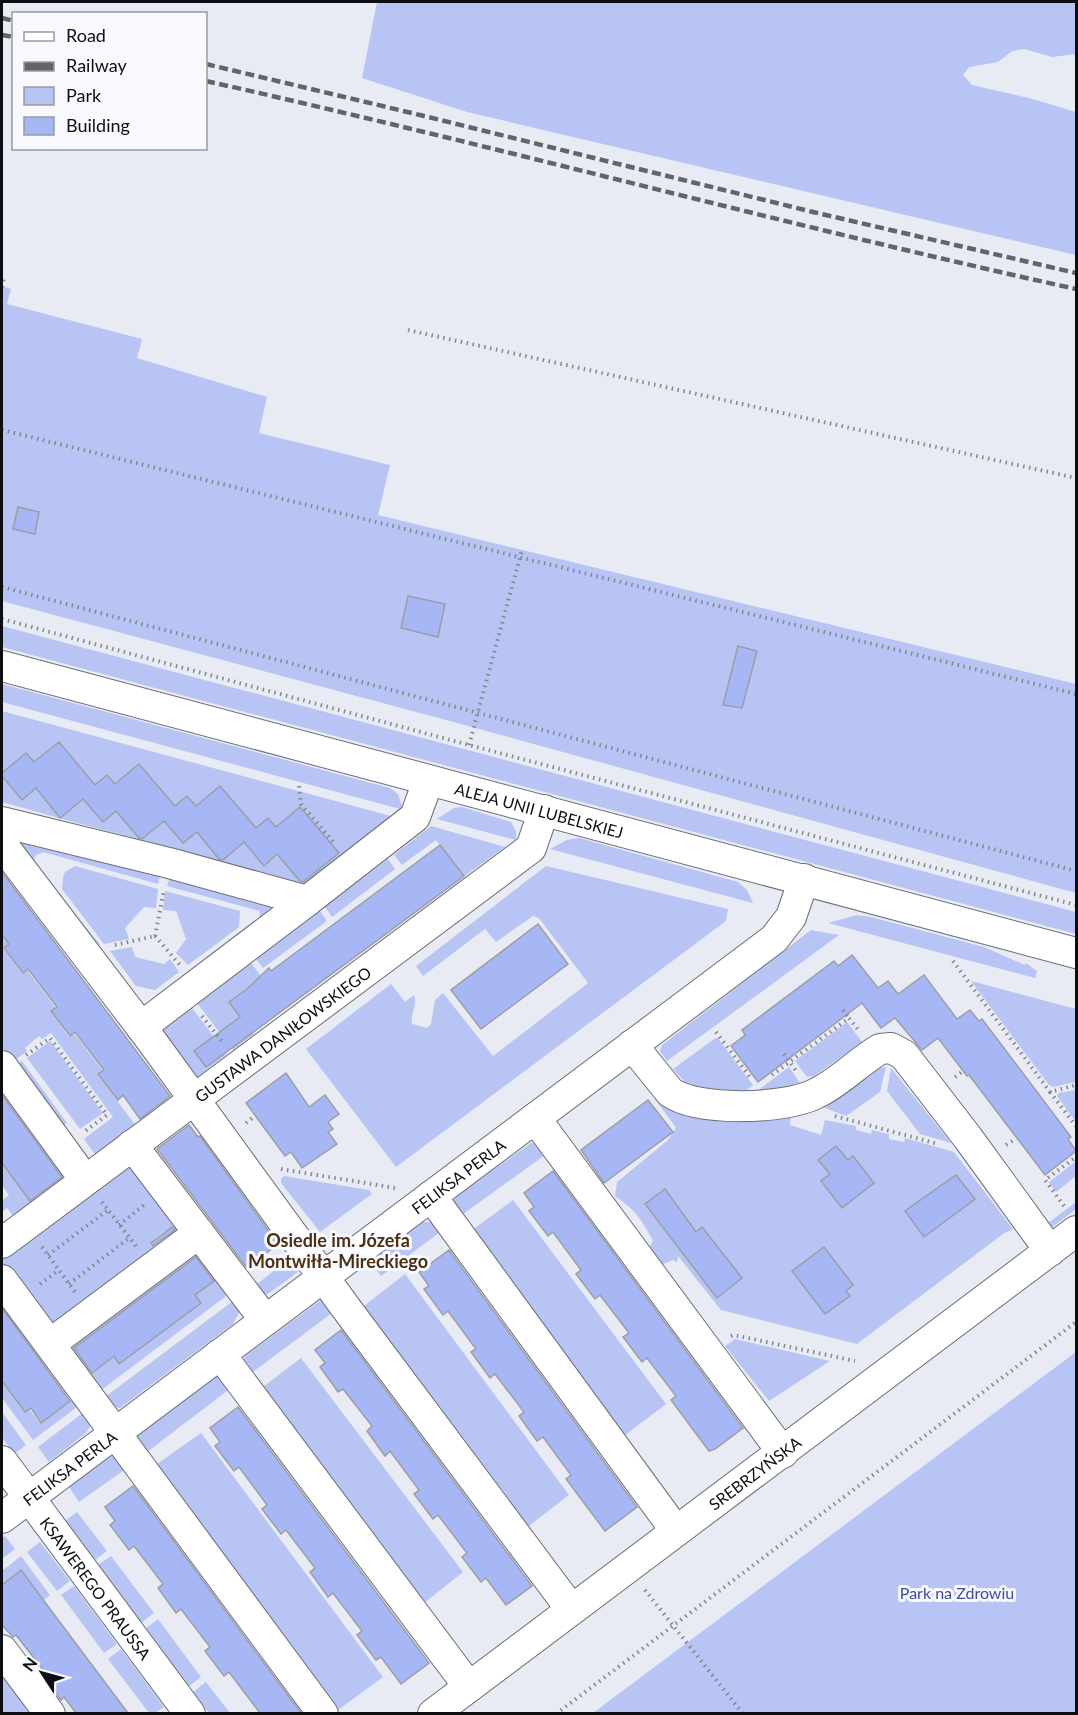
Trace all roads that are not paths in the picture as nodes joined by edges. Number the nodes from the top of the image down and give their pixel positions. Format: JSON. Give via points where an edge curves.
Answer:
{"nodes":[{"id":1,"x":2,"y":666,"type":"edge"},
{"id":2,"x":428,"y":781,"type":"junction"},
{"id":3,"x":544,"y":810,"type":"junction"},
{"id":4,"x":2,"y":822,"type":"edge"},
{"id":5,"x":2,"y":844,"type":"edge"},
{"id":6,"x":804,"y":879,"type":"junction"},
{"id":7,"x":307,"y":901,"type":"junction"},
{"id":8,"x":1077,"y":953,"type":"edge"},
{"id":9,"x":141,"y":1027,"type":"junction"},
{"id":10,"x":632,"y":1045,"type":"junction"},
{"id":11,"x":12,"y":1062,"type":"edge"},
{"id":12,"x":195,"y":1099,"type":"junction"},
{"id":13,"x":535,"y":1118,"type":"junction"},
{"id":14,"x":132,"y":1146,"type":"junction"},
{"id":15,"x":85,"y":1180,"type":"junction"},
{"id":16,"x":430,"y":1197,"type":"junction"},
{"id":17,"x":1070,"y":1218,"type":"edge"},
{"id":18,"x":199,"y":1233,"type":"junction"},
{"id":19,"x":2,"y":1243,"type":"edge"},
{"id":20,"x":1050,"y":1251,"type":"junction"},
{"id":21,"x":323,"y":1277,"type":"junction"},
{"id":22,"x":2,"y":1280,"type":"edge"},
{"id":23,"x":265,"y":1320,"type":"junction"},
{"id":24,"x":50,"y":1344,"type":"junction"},
{"id":25,"x":220,"y":1354,"type":"junction"},
{"id":26,"x":116,"y":1432,"type":"junction"},
{"id":27,"x":783,"y":1453,"type":"junction"},
{"id":28,"x":2,"y":1461,"type":"edge"},
{"id":29,"x":28,"y":1497,"type":"junction"},
{"id":30,"x":2,"y":1518,"type":"edge"},
{"id":31,"x":676,"y":1531,"type":"junction"},
{"id":32,"x":571,"y":1609,"type":"junction"},
{"id":33,"x":2,"y":1650,"type":"edge"},
{"id":34,"x":469,"y":1687,"type":"junction"},
{"id":35,"x":50,"y":1713,"type":"edge"},
{"id":36,"x":190,"y":1713,"type":"edge"},
{"id":37,"x":323,"y":1713,"type":"edge"},
{"id":38,"x":433,"y":1713,"type":"edge"}],
"edges":[{"from":1,"to":2,"type":"street","name":"ALEJA UNII LUBELSKIEJ"},
{"from":2,"to":3,"type":"street","name":"ALEJA UNII LUBELSKIEJ"},
{"from":2,"to":7,"type":"street","via":[[415,817]]},
{"from":3,"to":6,"type":"street","name":"ALEJA UNII LUBELSKIEJ"},
{"from":3,"to":12,"type":"street","name":"GUSTAWA DANIŁOWSKIEGO","via":[[531,848]]},
{"from":4,"to":7,"type":"street"},
{"from":5,"to":9,"type":"street"},
{"from":6,"to":8,"type":"street","name":"ALEJA UNII LUBELSKIEJ"},
{"from":6,"to":10,"type":"street","name":"FELIKSA PERLA","via":[[791,917],[774,939]]},
{"from":7,"to":9,"type":"street"},
{"from":9,"to":12,"type":"street"},
{"from":10,"to":13,"type":"street","name":"FELIKSA PERLA"},
{"from":10,"to":20,"type":"street","via":[[670,1092],[683,1099],[729,1106],[766,1106],[803,1099],[826,1088],[880,1049],[891,1048],[904,1055]]},
{"from":11,"to":15,"type":"street"},
{"from":12,"to":14,"type":"street","name":"GUSTAWA DANIŁOWSKIEGO"},
{"from":12,"to":21,"type":"street"},
{"from":13,"to":16,"type":"street","name":"FELIKSA PERLA"},
{"from":13,"to":27,"type":"street"},
{"from":14,"to":15,"type":"street","name":"GUSTAWA DANIŁOWSKIEGO"},
{"from":14,"to":18,"type":"street"},
{"from":15,"to":19,"type":"street","name":"GUSTAWA DANIŁOWSKIEGO"},
{"from":16,"to":21,"type":"street","name":"FELIKSA PERLA"},
{"from":16,"to":31,"type":"street"},
{"from":17,"to":20,"type":"street","name":"SREBRZYŃSKA"},
{"from":18,"to":23,"type":"street"},
{"from":18,"to":24,"type":"street"},
{"from":20,"to":27,"type":"street","name":"SREBRZYŃSKA"},
{"from":21,"to":23,"type":"street","name":"FELIKSA PERLA"},
{"from":21,"to":32,"type":"street"},
{"from":22,"to":24,"type":"street"},
{"from":23,"to":25,"type":"street","name":"FELIKSA PERLA"},
{"from":24,"to":26,"type":"street"},
{"from":25,"to":26,"type":"street","name":"FELIKSA PERLA"},
{"from":25,"to":34,"type":"street"},
{"from":26,"to":29,"type":"street","name":"FELIKSA PERLA"},
{"from":26,"to":37,"type":"street"},
{"from":27,"to":31,"type":"street","name":"SREBRZYŃSKA"},
{"from":28,"to":29,"type":"street","name":"KSAWEREGO PRAUSSA"},
{"from":29,"to":30,"type":"street","name":"FELIKSA PERLA"},
{"from":29,"to":36,"type":"street","name":"KSAWEREGO PRAUSSA"},
{"from":31,"to":32,"type":"street","name":"SREBRZYŃSKA"},
{"from":32,"to":34,"type":"street","name":"SREBRZYŃSKA"},
{"from":33,"to":35,"type":"street"},
{"from":34,"to":38,"type":"street","name":"SREBRZYŃSKA"}]}
